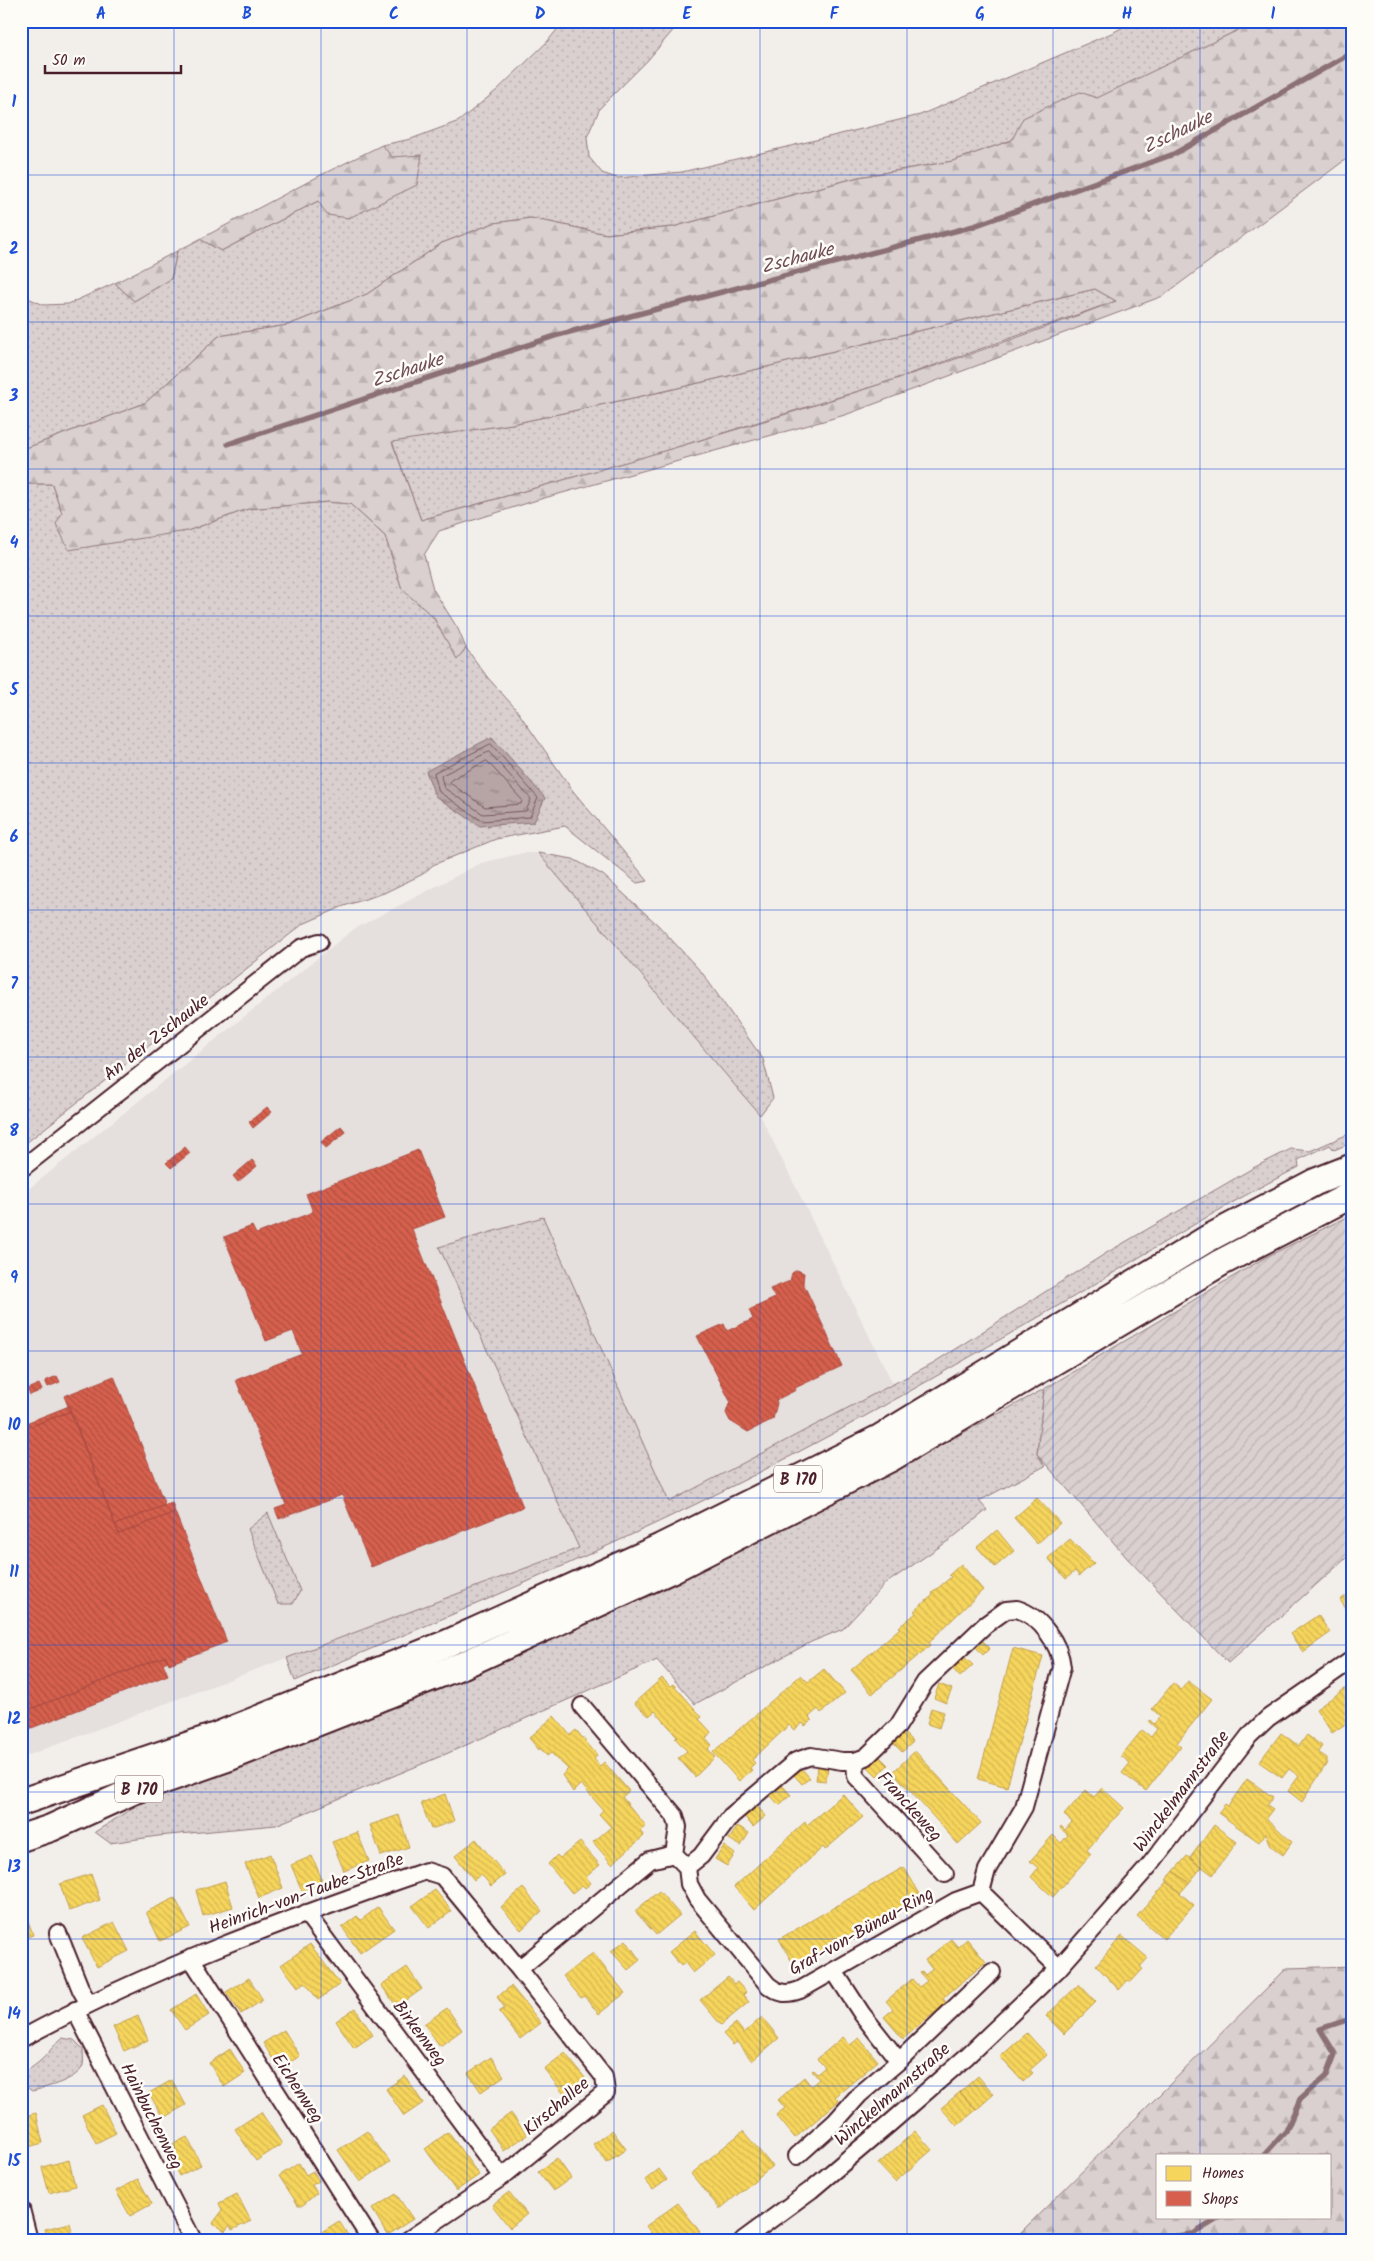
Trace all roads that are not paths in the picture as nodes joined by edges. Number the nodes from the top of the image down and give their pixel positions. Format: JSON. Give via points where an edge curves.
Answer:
{"nodes":[{"id":1,"x":319,"y":942,"type":"dead end"},
{"id":2,"x":1353,"y":1167,"type":"edge"},
{"id":3,"x":21,"y":1169,"type":"edge"},
{"id":4,"x":1353,"y":1194,"type":"edge"},
{"id":5,"x":1353,"y":1659,"type":"edge"},
{"id":6,"x":582,"y":1706,"type":"dead end"},
{"id":7,"x":855,"y":1761,"type":"junction"},
{"id":8,"x":21,"y":1802,"type":"edge"},
{"id":9,"x":21,"y":1838,"type":"edge"},
{"id":10,"x":674,"y":1854,"type":"junction"},
{"id":11,"x":687,"y":1867,"type":"junction"},
{"id":12,"x":945,"y":1874,"type":"dead end"},
{"id":13,"x":981,"y":1892,"type":"junction"},
{"id":14,"x":306,"y":1913,"type":"junction"},
{"id":15,"x":58,"y":1933,"type":"dead end"},
{"id":16,"x":191,"y":1958,"type":"junction"},
{"id":17,"x":1059,"y":1968,"type":"junction"},
{"id":18,"x":520,"y":1969,"type":"junction"},
{"id":19,"x":834,"y":1970,"type":"junction"},
{"id":20,"x":992,"y":1972,"type":"dead end"},
{"id":21,"x":82,"y":2007,"type":"junction"},
{"id":22,"x":21,"y":2039,"type":"edge"},
{"id":23,"x":899,"y":2061,"type":"junction"},
{"id":24,"x":797,"y":2156,"type":"dead end"},
{"id":25,"x":502,"y":2177,"type":"junction"},
{"id":26,"x":21,"y":2209,"type":"edge"},
{"id":27,"x":29,"y":2240,"type":"edge"},
{"id":28,"x":193,"y":2240,"type":"edge"},
{"id":29,"x":371,"y":2240,"type":"edge"},
{"id":30,"x":408,"y":2240,"type":"edge"},
{"id":31,"x":743,"y":2240,"type":"edge"}],
"edges":[{"from":1,"to":3,"type":"street","name":"An der Zschauke","via":[[301,948]]},
{"from":2,"to":8,"type":"main road","number":"B 170","via":[[1315,1182],[1207,1239],[878,1439],[661,1547],[448,1643],[216,1736]]},
{"from":4,"to":9,"type":"main road","number":"B 170","via":[[1220,1262],[889,1458],[673,1569],[463,1666],[230,1758],[133,1791]]},
{"from":5,"to":17,"type":"street","name":"Winckelmannstraße","via":[[1268,1718],[1248,1736],[1149,1866]]},
{"from":6,"to":10,"type":"street","via":[[675,1816],[678,1827]]},
{"from":7,"to":11,"type":"street","via":[[810,1756],[796,1761],[731,1816],[701,1856]]},
{"from":7,"to":12,"type":"street","name":"Franckeweg","via":[[856,1776]]},
{"from":7,"to":13,"type":"street","via":[[866,1757],[898,1726],[925,1682],[985,1625],[1006,1610],[1017,1609],[1031,1616],[1051,1637],[1061,1654],[1062,1668],[1024,1807],[987,1870]]},
{"from":10,"to":11,"type":"street"},
{"from":10,"to":18,"type":"street","via":[[650,1860]]},
{"from":11,"to":19,"type":"street","name":"Graf-von-Bünau-Ring","via":[[689,1884],[697,1899],[777,1992],[788,1994],[800,1990]]},
{"from":13,"to":17,"type":"street"},
{"from":13,"to":19,"type":"street","name":"Graf-von-Bünau-Ring","via":[[956,1901]]},
{"from":14,"to":16,"type":"street","name":"Heinrich-von-Taube-Straße"},
{"from":14,"to":18,"type":"street","name":"Heinrich-von-Taube-Straße","via":[[426,1871],[442,1876]]},
{"from":14,"to":25,"type":"street","name":"Birkenweg"},
{"from":15,"to":21,"type":"street","via":[[81,1990]]},
{"from":16,"to":21,"type":"street","name":"Heinrich-von-Taube-Straße"},
{"from":16,"to":29,"type":"street","name":"Eichenweg"},
{"from":17,"to":31,"type":"street","name":"Winckelmannstraße","via":[[966,2057],[888,2125],[811,2190]]},
{"from":18,"to":25,"type":"street","name":"Kirschallee","via":[[604,2077],[606,2092]]},
{"from":19,"to":23,"type":"street","name":"Winckelmannstraße","via":[[862,2014]]},
{"from":20,"to":23,"type":"street","name":"Winckelmannstraße"},
{"from":21,"to":22,"type":"street","name":"Heinrich-von-Taube-Straße"},
{"from":21,"to":28,"type":"street","name":"Hainbuchenweg"},
{"from":23,"to":24,"type":"street","name":"Winckelmannstraße","via":[[859,2094],[835,2122]]},
{"from":25,"to":30,"type":"street","name":"Kirschallee"},
{"from":26,"to":27,"type":"street"}]}
